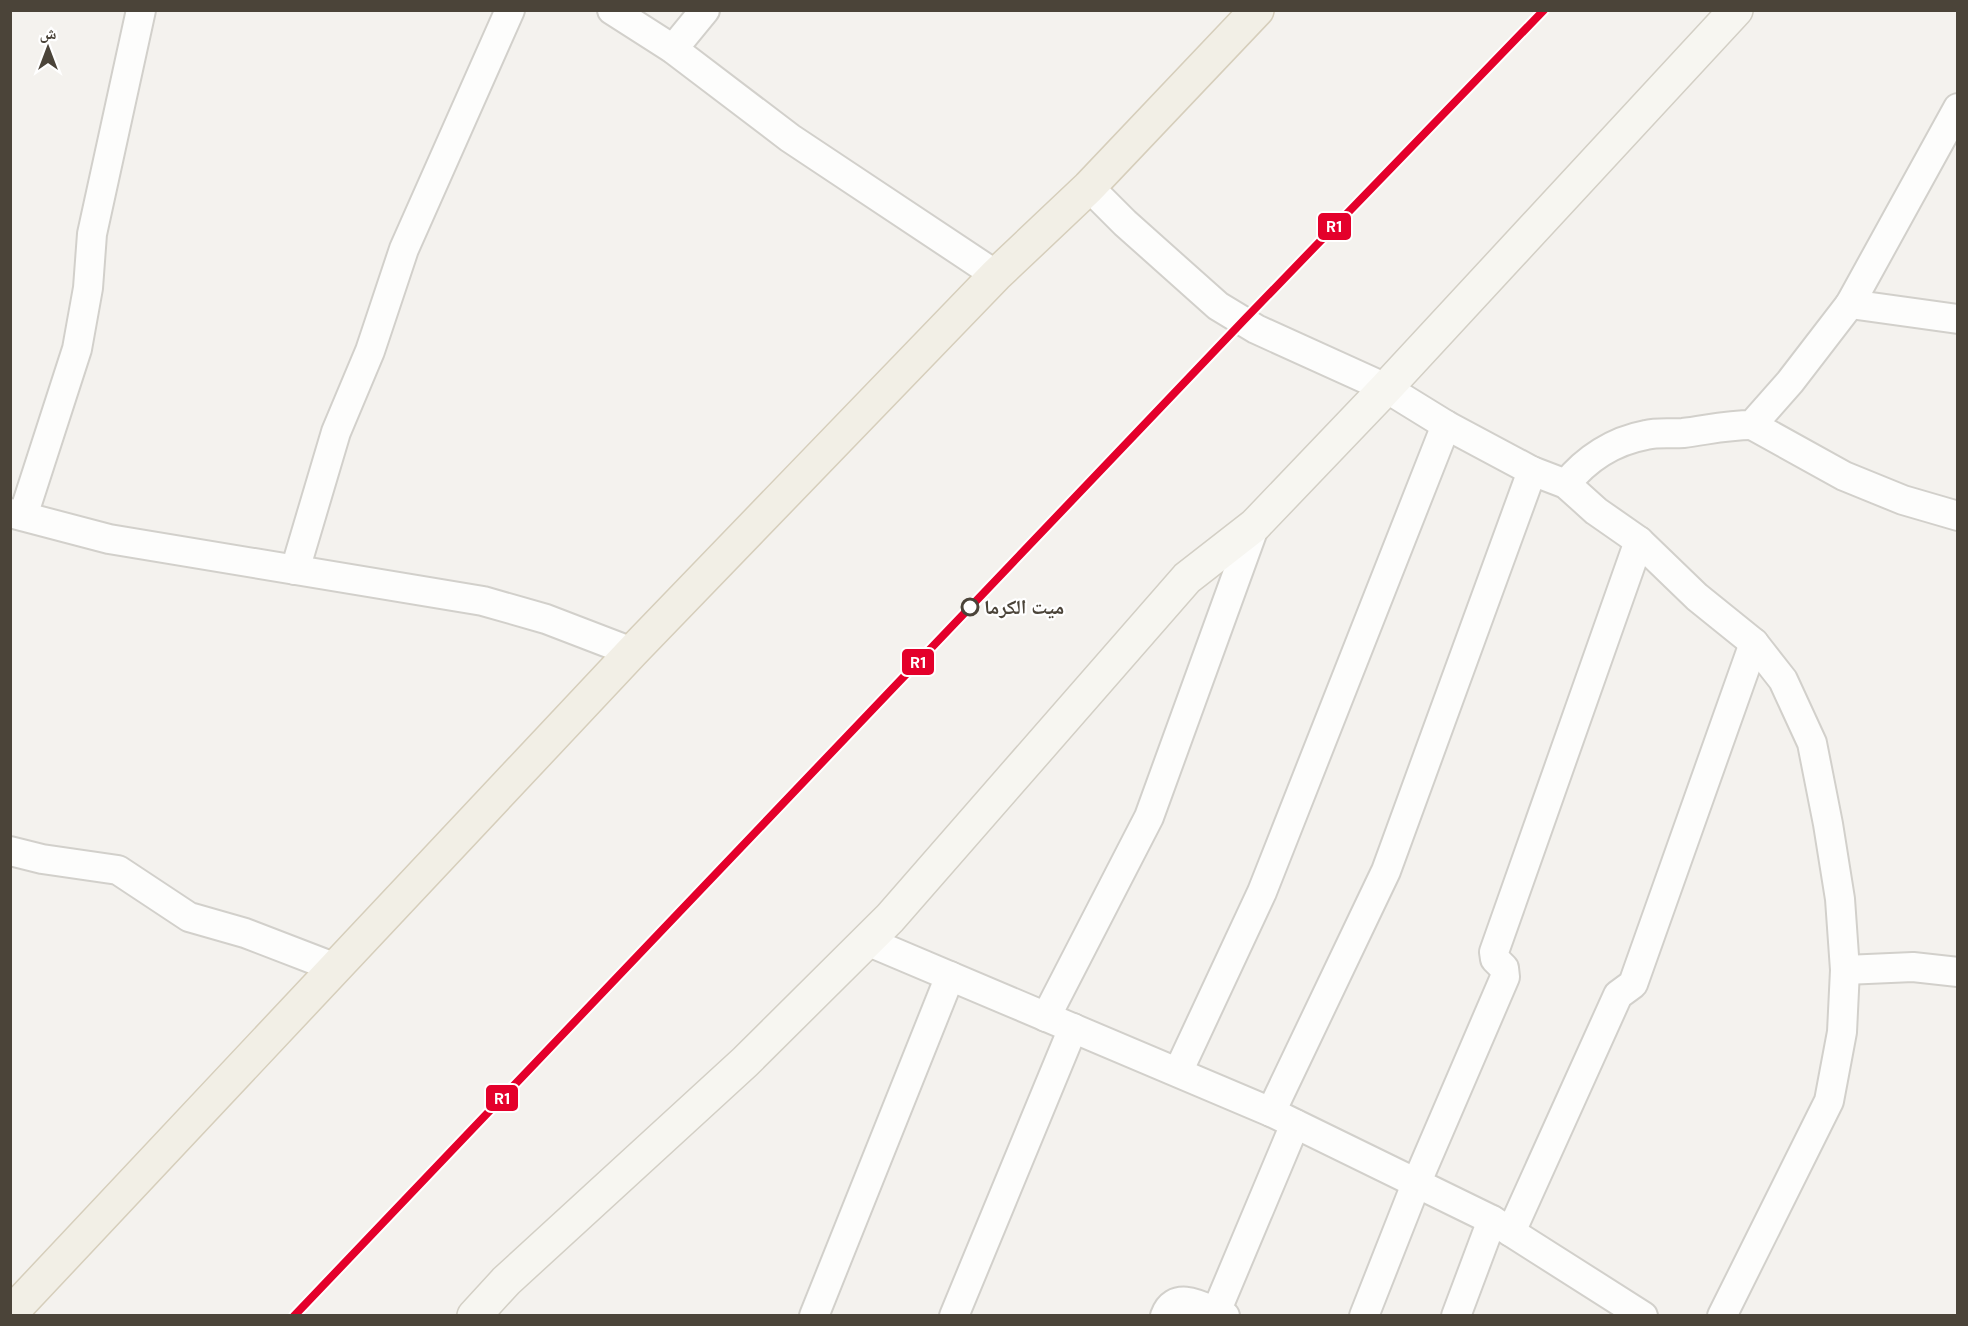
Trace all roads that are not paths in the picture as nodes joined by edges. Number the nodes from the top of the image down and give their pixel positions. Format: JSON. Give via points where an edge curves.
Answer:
{"nodes":[{"id":1,"x":141,"y":10,"type":"edge"},
{"id":2,"x":510,"y":10,"type":"edge"},
{"id":3,"x":612,"y":10,"type":"edge"},
{"id":4,"x":705,"y":10,"type":"edge"},
{"id":5,"x":1257,"y":10,"type":"edge"},
{"id":6,"x":1736,"y":10,"type":"edge"},
{"id":7,"x":674,"y":49,"type":"junction"},
{"id":8,"x":1958,"y":108,"type":"edge"},
{"id":9,"x":1089,"y":187,"type":"junction"},
{"id":10,"x":996,"y":275,"type":"junction"},
{"id":11,"x":1850,"y":304,"type":"junction"},
{"id":12,"x":1958,"y":319,"type":"edge"},
{"id":13,"x":1386,"y":388,"type":"junction"},
{"id":14,"x":1446,"y":425,"type":"junction"},
{"id":15,"x":1752,"y":425,"type":"junction"},
{"id":16,"x":1532,"y":471,"type":"junction"},
{"id":17,"x":1566,"y":484,"type":"junction"},
{"id":18,"x":17,"y":514,"type":"edge"},
{"id":19,"x":1958,"y":516,"type":"edge"},
{"id":20,"x":1255,"y":525,"type":"junction"},
{"id":21,"x":1639,"y":541,"type":"junction"},
{"id":22,"x":295,"y":570,"type":"junction"},
{"id":23,"x":1754,"y":643,"type":"junction"},
{"id":24,"x":632,"y":652,"type":"junction"},
{"id":25,"x":10,"y":851,"type":"edge"},
{"id":26,"x":867,"y":941,"type":"junction"},
{"id":27,"x":336,"y":968,"type":"junction"},
{"id":28,"x":1845,"y":970,"type":"junction"},
{"id":29,"x":1958,"y":972,"type":"edge"},
{"id":30,"x":950,"y":976,"type":"junction"},
{"id":31,"x":1046,"y":1017,"type":"junction"},
{"id":32,"x":1073,"y":1028,"type":"junction"},
{"id":33,"x":1178,"y":1072,"type":"junction"},
{"id":34,"x":1283,"y":1118,"type":"junction"},
{"id":35,"x":1416,"y":1184,"type":"junction"},
{"id":36,"x":1501,"y":1226,"type":"junction"},
{"id":37,"x":10,"y":1314,"type":"edge"},
{"id":38,"x":1220,"y":1314,"type":"edge"},
{"id":39,"x":474,"y":1316,"type":"edge"},
{"id":40,"x":814,"y":1316,"type":"edge"},
{"id":41,"x":954,"y":1316,"type":"edge"},
{"id":42,"x":1165,"y":1316,"type":"edge"},
{"id":43,"x":1364,"y":1316,"type":"edge"},
{"id":44,"x":1456,"y":1316,"type":"edge"},
{"id":45,"x":1643,"y":1316,"type":"edge"},
{"id":46,"x":1722,"y":1316,"type":"edge"}],
"edges":[{"from":1,"to":18,"type":"street","via":[[92,234],[88,288],[77,349]]},
{"from":2,"to":22,"type":"street","via":[[404,249],[370,351],[336,432]]},
{"from":3,"to":7,"type":"street"},
{"from":4,"to":7,"type":"street"},
{"from":5,"to":9,"type":"main road"},
{"from":6,"to":13,"type":"street"},
{"from":7,"to":10,"type":"street","via":[[790,138]]},
{"from":8,"to":11,"type":"street"},
{"from":9,"to":10,"type":"main road"},
{"from":9,"to":13,"type":"street","via":[[1218,306],[1256,329]]},
{"from":10,"to":24,"type":"main road"},
{"from":11,"to":12,"type":"street"},
{"from":11,"to":15,"type":"street"},
{"from":13,"to":14,"type":"street"},
{"from":13,"to":20,"type":"street"},
{"from":14,"to":16,"type":"street"},
{"from":14,"to":33,"type":"street","via":[[1263,892]]},
{"from":15,"to":17,"type":"street","via":[[1722,425],[1638,437],[1611,446],[1581,466]]},
{"from":15,"to":19,"type":"street","via":[[1844,476],[1903,500]]},
{"from":16,"to":17,"type":"street"},
{"from":16,"to":34,"type":"street","via":[[1386,871]]},
{"from":17,"to":21,"type":"street"},
{"from":18,"to":22,"type":"street","via":[[109,539]]},
{"from":20,"to":26,"type":"street","via":[[1187,578]]},
{"from":20,"to":31,"type":"street","via":[[1149,817]]},
{"from":21,"to":23,"type":"street","via":[[1697,597]]},
{"from":21,"to":35,"type":"street","via":[[1494,952],[1505,977]]},
{"from":22,"to":24,"type":"street","via":[[483,602],[546,619]]},
{"from":23,"to":28,"type":"street","via":[[1783,680],[1812,743],[1840,900]]},
{"from":23,"to":36,"type":"street","via":[[1633,984],[1618,995]]},
{"from":24,"to":27,"type":"main road"},
{"from":25,"to":27,"type":"street","via":[[118,870],[189,917],[245,933]]},
{"from":26,"to":30,"type":"street"},
{"from":26,"to":39,"type":"street","via":[[745,1062],[506,1281]]},
{"from":27,"to":37,"type":"main road"},
{"from":28,"to":29,"type":"street","via":[[1913,967]]},
{"from":28,"to":46,"type":"street","via":[[1842,1032],[1829,1101]]},
{"from":30,"to":31,"type":"street"},
{"from":30,"to":40,"type":"street"},
{"from":31,"to":32,"type":"street"},
{"from":32,"to":33,"type":"street"},
{"from":32,"to":41,"type":"street"},
{"from":33,"to":34,"type":"street"},
{"from":34,"to":35,"type":"street"},
{"from":34,"to":38,"type":"street"},
{"from":35,"to":36,"type":"street"},
{"from":35,"to":43,"type":"street"},
{"from":36,"to":44,"type":"street"},
{"from":36,"to":45,"type":"street"},
{"from":38,"to":42,"type":"street","via":[[1176,1300]]}]}
